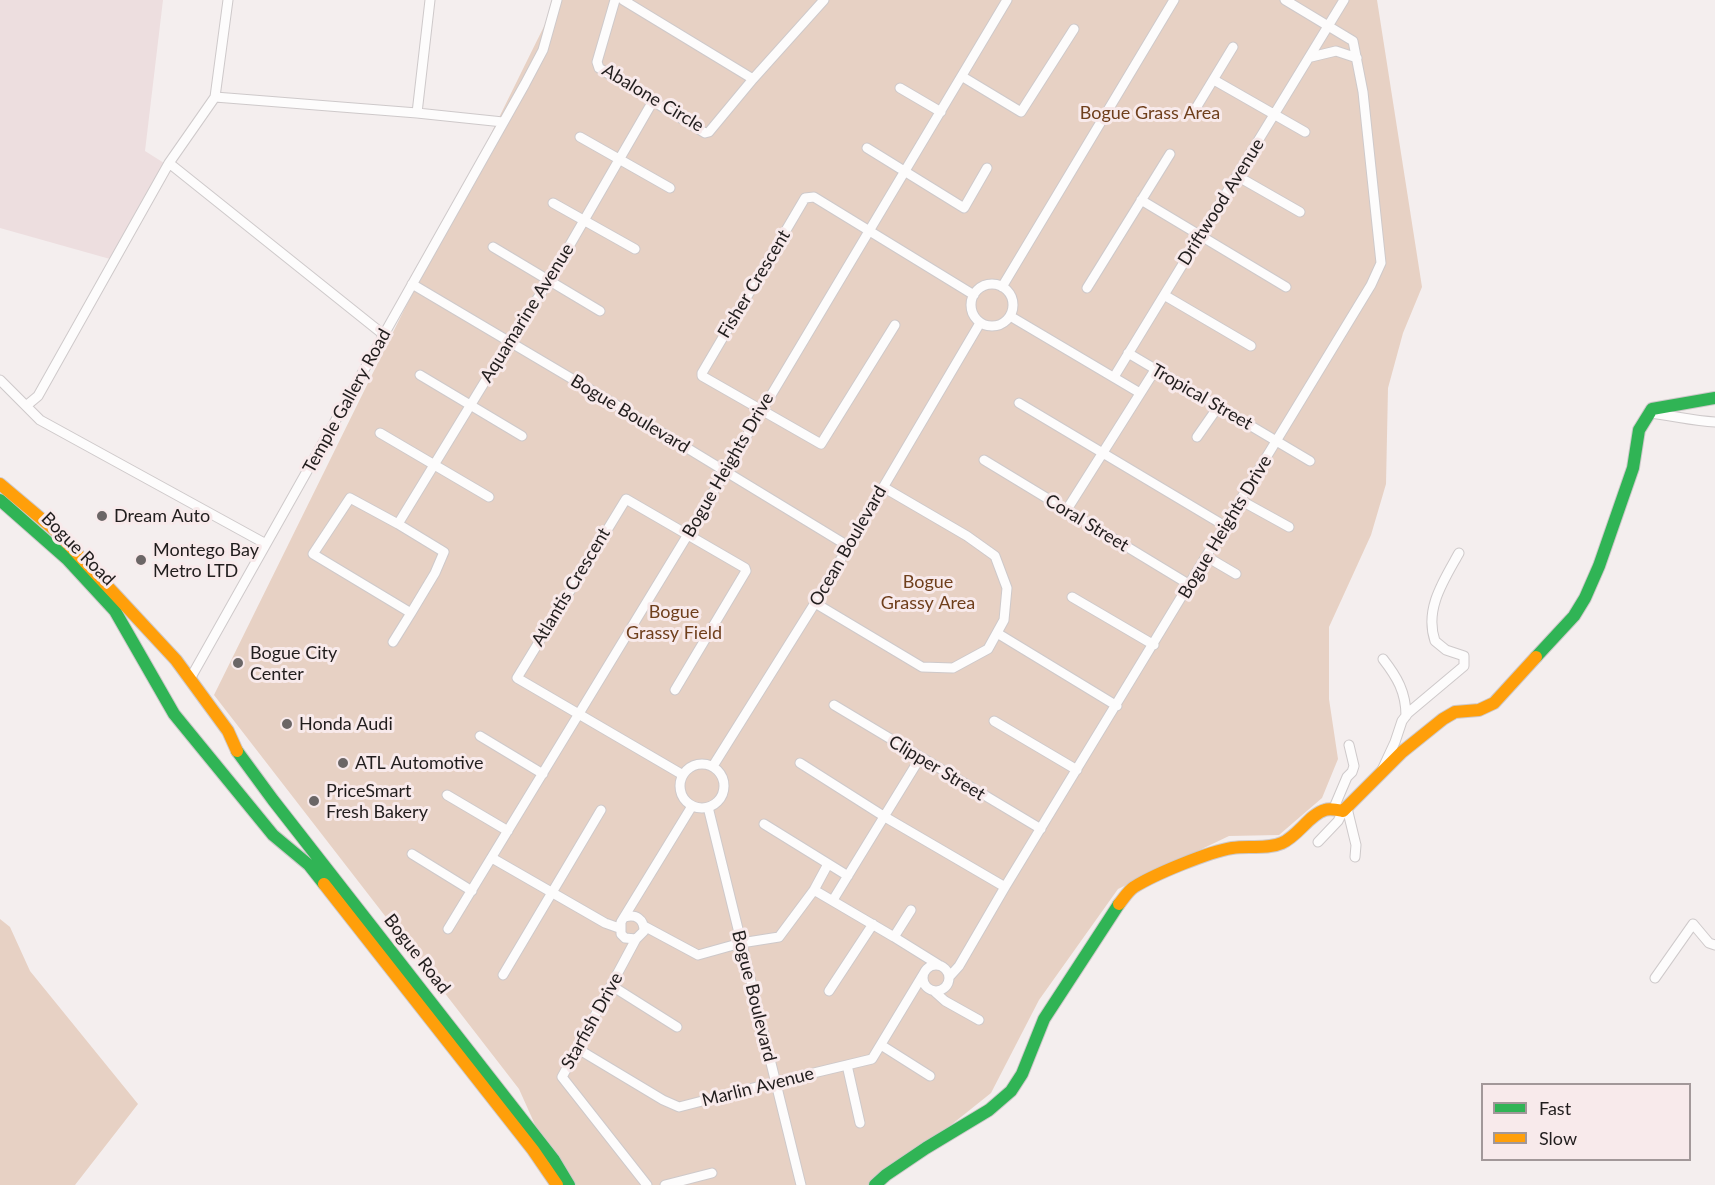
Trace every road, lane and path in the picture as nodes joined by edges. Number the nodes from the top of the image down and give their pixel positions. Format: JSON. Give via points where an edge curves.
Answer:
{"nodes":[{"id":1,"x":228,"y":0,"type":"edge"},
{"id":2,"x":430,"y":0,"type":"edge"},
{"id":3,"x":556,"y":0,"type":"edge"},
{"id":4,"x":615,"y":0,"type":"edge"},
{"id":5,"x":623,"y":0,"type":"edge"},
{"id":6,"x":824,"y":0,"type":"edge"},
{"id":7,"x":1007,"y":0,"type":"edge"},
{"id":8,"x":1174,"y":0,"type":"edge"},
{"id":9,"x":1285,"y":0,"type":"edge"},
{"id":10,"x":1344,"y":0,"type":"edge"},
{"id":11,"x":1328,"y":27,"type":"junction"},
{"id":12,"x":1074,"y":28,"type":"dead end"},
{"id":13,"x":1233,"y":47,"type":"dead end"},
{"id":14,"x":1311,"y":57,"type":"junction"},
{"id":15,"x":1357,"y":58,"type":"junction"},
{"id":16,"x":963,"y":77,"type":"junction"},
{"id":17,"x":753,"y":79,"type":"junction"},
{"id":18,"x":1214,"y":80,"type":"junction"},
{"id":19,"x":900,"y":88,"type":"dead end"},
{"id":20,"x":215,"y":97,"type":"junction"},
{"id":21,"x":653,"y":101,"type":"junction"},
{"id":22,"x":941,"y":112,"type":"junction"},
{"id":23,"x":417,"y":113,"type":"junction"},
{"id":24,"x":1193,"y":114,"type":"dead end"},
{"id":25,"x":1275,"y":114,"type":"junction"},
{"id":26,"x":503,"y":122,"type":"junction"},
{"id":27,"x":1305,"y":132,"type":"dead end"},
{"id":28,"x":580,"y":137,"type":"dead end"},
{"id":29,"x":867,"y":148,"type":"dead end"},
{"id":30,"x":1170,"y":154,"type":"dead end"},
{"id":31,"x":619,"y":159,"type":"junction"},
{"id":32,"x":170,"y":163,"type":"junction"},
{"id":33,"x":987,"y":168,"type":"dead end"},
{"id":34,"x":905,"y":172,"type":"junction"},
{"id":35,"x":1237,"y":176,"type":"junction"},
{"id":36,"x":670,"y":188,"type":"dead end"},
{"id":37,"x":1141,"y":201,"type":"junction"},
{"id":38,"x":553,"y":203,"type":"dead end"},
{"id":39,"x":1300,"y":212,"type":"dead end"},
{"id":40,"x":584,"y":222,"type":"junction"},
{"id":41,"x":869,"y":230,"type":"junction"},
{"id":42,"x":1200,"y":236,"type":"junction"},
{"id":43,"x":494,"y":247,"type":"dead end"},
{"id":44,"x":635,"y":249,"type":"dead end"},
{"id":45,"x":549,"y":281,"type":"junction"},
{"id":46,"x":412,"y":284,"type":"junction"},
{"id":47,"x":1002,"y":287,"type":"junction"},
{"id":48,"x":1286,"y":287,"type":"dead end"},
{"id":49,"x":1087,"y":288,"type":"dead end"},
{"id":50,"x":974,"y":294,"type":"junction"},
{"id":51,"x":1164,"y":295,"type":"junction"},
{"id":52,"x":600,"y":311,"type":"dead end"},
{"id":53,"x":1010,"y":316,"type":"junction"},
{"id":54,"x":981,"y":323,"type":"junction"},
{"id":55,"x":895,"y":325,"type":"dead end"},
{"id":56,"x":384,"y":335,"type":"junction"},
{"id":57,"x":509,"y":342,"type":"junction"},
{"id":58,"x":1251,"y":345,"type":"dead end"},
{"id":59,"x":1128,"y":354,"type":"junction"},
{"id":60,"x":1155,"y":370,"type":"junction"},
{"id":61,"x":420,"y":375,"type":"dead end"},
{"id":62,"x":1114,"y":377,"type":"junction"},
{"id":63,"x":0,"y":380,"type":"edge"},
{"id":64,"x":1140,"y":393,"type":"junction"},
{"id":65,"x":1715,"y":398,"type":"edge"},
{"id":66,"x":1019,"y":403,"type":"dead end"},
{"id":67,"x":471,"y":405,"type":"junction"},
{"id":68,"x":26,"y":406,"type":"junction"},
{"id":69,"x":1218,"y":407,"type":"junction"},
{"id":70,"x":761,"y":409,"type":"junction"},
{"id":71,"x":1648,"y":413,"type":"junction"},
{"id":72,"x":1715,"y":422,"type":"edge"},
{"id":73,"x":380,"y":433,"type":"dead end"},
{"id":74,"x":522,"y":436,"type":"dead end"},
{"id":75,"x":1197,"y":437,"type":"dead end"},
{"id":76,"x":1276,"y":440,"type":"junction"},
{"id":77,"x":1103,"y":453,"type":"junction"},
{"id":78,"x":984,"y":460,"type":"dead end"},
{"id":79,"x":1310,"y":461,"type":"dead end"},
{"id":80,"x":436,"y":465,"type":"junction"},
{"id":81,"x":725,"y":471,"type":"junction"},
{"id":82,"x":0,"y":483,"type":"edge"},
{"id":83,"x":883,"y":487,"type":"junction"},
{"id":84,"x":489,"y":496,"type":"dead end"},
{"id":85,"x":0,"y":500,"type":"edge"},
{"id":86,"x":1240,"y":500,"type":"junction"},
{"id":87,"x":1066,"y":511,"type":"junction"},
{"id":88,"x":398,"y":524,"type":"junction"},
{"id":89,"x":1225,"y":526,"type":"junction"},
{"id":90,"x":1289,"y":527,"type":"dead end"},
{"id":91,"x":687,"y":536,"type":"junction"},
{"id":92,"x":266,"y":544,"type":"junction"},
{"id":93,"x":848,"y":546,"type":"junction"},
{"id":94,"x":1460,"y":553,"type":"dead end"},
{"id":95,"x":1207,"y":557,"type":"junction"},
{"id":96,"x":1236,"y":574,"type":"dead end"},
{"id":97,"x":1190,"y":585,"type":"junction"},
{"id":98,"x":1072,"y":597,"type":"dead end"},
{"id":99,"x":815,"y":603,"type":"junction"},
{"id":100,"x":411,"y":613,"type":"junction"},
{"id":101,"x":997,"y":633,"type":"junction"},
{"id":102,"x":393,"y":642,"type":"dead end"},
{"id":103,"x":1154,"y":645,"type":"junction"},
{"id":104,"x":1383,"y":658,"type":"dead end"},
{"id":105,"x":190,"y":679,"type":"junction"},
{"id":106,"x":675,"y":690,"type":"dead end"},
{"id":107,"x":834,"y":705,"type":"dead end"},
{"id":108,"x":1117,"y":706,"type":"junction"},
{"id":109,"x":578,"y":712,"type":"junction"},
{"id":110,"x":1406,"y":716,"type":"junction"},
{"id":111,"x":994,"y":721,"type":"dead end"},
{"id":112,"x":480,"y":736,"type":"dead end"},
{"id":113,"x":1349,"y":745,"type":"dead end"},
{"id":114,"x":920,"y":758,"type":"junction"},
{"id":115,"x":800,"y":764,"type":"dead end"},
{"id":116,"x":713,"y":766,"type":"junction"},
{"id":117,"x":1077,"y":770,"type":"junction"},
{"id":118,"x":543,"y":774,"type":"junction"},
{"id":119,"x":1379,"y":774,"type":"junction"},
{"id":120,"x":683,"y":775,"type":"junction"},
{"id":121,"x":447,"y":795,"type":"dead end"},
{"id":122,"x":692,"y":806,"type":"junction"},
{"id":123,"x":708,"y":807,"type":"junction"},
{"id":124,"x":601,"y":810,"type":"dead end"},
{"id":125,"x":1341,"y":810,"type":"junction"},
{"id":126,"x":885,"y":817,"type":"junction"},
{"id":127,"x":764,"y":824,"type":"dead end"},
{"id":128,"x":1041,"y":829,"type":"junction"},
{"id":129,"x":508,"y":831,"type":"junction"},
{"id":130,"x":1318,"y":842,"type":"dead end"},
{"id":131,"x":412,"y":854,"type":"dead end"},
{"id":132,"x":1355,"y":857,"type":"dead end"},
{"id":133,"x":492,"y":858,"type":"junction"},
{"id":134,"x":828,"y":864,"type":"junction"},
{"id":135,"x":848,"y":876,"type":"junction"},
{"id":136,"x":1005,"y":887,"type":"junction"},
{"id":137,"x":814,"y":890,"type":"junction"},
{"id":138,"x":472,"y":891,"type":"junction"},
{"id":139,"x":552,"y":893,"type":"junction"},
{"id":140,"x":833,"y":900,"type":"junction"},
{"id":141,"x":911,"y":910,"type":"dead end"},
{"id":142,"x":625,"y":917,"type":"junction"},
{"id":143,"x":873,"y":924,"type":"junction"},
{"id":144,"x":644,"y":926,"type":"junction"},
{"id":145,"x":619,"y":928,"type":"junction"},
{"id":146,"x":448,"y":929,"type":"dead end"},
{"id":147,"x":894,"y":937,"type":"junction"},
{"id":148,"x":636,"y":939,"type":"junction"},
{"id":149,"x":741,"y":943,"type":"junction"},
{"id":150,"x":1715,"y":945,"type":"edge"},
{"id":151,"x":927,"y":957,"type":"junction"},
{"id":152,"x":940,"y":966,"type":"junction"},
{"id":153,"x":959,"y":966,"type":"junction"},
{"id":154,"x":926,"y":971,"type":"junction"},
{"id":155,"x":503,"y":975,"type":"dead end"},
{"id":156,"x":950,"y":976,"type":"junction"},
{"id":157,"x":1655,"y":978,"type":"dead end"},
{"id":158,"x":612,"y":986,"type":"junction"},
{"id":159,"x":935,"y":989,"type":"junction"},
{"id":160,"x":913,"y":990,"type":"junction"},
{"id":161,"x":829,"y":991,"type":"dead end"},
{"id":162,"x":980,"y":1020,"type":"dead end"},
{"id":163,"x":677,"y":1027,"type":"dead end"},
{"id":164,"x":881,"y":1045,"type":"junction"},
{"id":165,"x":578,"y":1049,"type":"junction"},
{"id":166,"x":847,"y":1065,"type":"junction"},
{"id":167,"x":930,"y":1076,"type":"dead end"},
{"id":168,"x":776,"y":1082,"type":"junction"},
{"id":169,"x":860,"y":1123,"type":"dead end"},
{"id":170,"x":712,"y":1173,"type":"dead end"},
{"id":171,"x":880,"y":1183,"type":"edge"},
{"id":172,"x":557,"y":1185,"type":"edge"},
{"id":173,"x":569,"y":1185,"type":"edge"},
{"id":174,"x":647,"y":1185,"type":"edge"},
{"id":175,"x":665,"y":1185,"type":"edge"},
{"id":176,"x":801,"y":1185,"type":"edge"}],
"edges":[{"from":1,"to":20,"type":"street"},
{"from":2,"to":23,"type":"street"},
{"from":3,"to":26,"type":"street","name":"Temple Gallery Road","via":[[543,50]]},
{"from":4,"to":21,"type":"street","name":"Abalone Circle","via":[[597,65]]},
{"from":5,"to":17,"type":"street"},
{"from":6,"to":17,"type":"street","name":"Abalone Circle"},
{"from":7,"to":16,"type":"street","name":"Bogue Heights Drive"},
{"from":8,"to":47,"type":"street"},
{"from":9,"to":11,"type":"street","name":"Bogue Heights Drive"},
{"from":10,"to":11,"type":"street","name":"Driftwood Avenue"},
{"from":11,"to":14,"type":"street","name":"Driftwood Avenue"},
{"from":11,"to":15,"type":"street","name":"Bogue Heights Drive","via":[[1353,41]]},
{"from":12,"to":16,"type":"street","via":[[1021,112]]},
{"from":13,"to":18,"type":"street"},
{"from":14,"to":15,"type":"street","via":[[1336,51]]},
{"from":14,"to":25,"type":"street","name":"Driftwood Avenue"},
{"from":15,"to":76,"type":"street","name":"Bogue Heights Drive","via":[[1381,263]]},
{"from":16,"to":22,"type":"street","name":"Bogue Heights Drive"},
{"from":17,"to":21,"type":"street","name":"Abalone Circle","via":[[707,133]]},
{"from":18,"to":24,"type":"street"},
{"from":18,"to":25,"type":"street"},
{"from":19,"to":22,"type":"street"},
{"from":20,"to":23,"type":"street"},
{"from":20,"to":32,"type":"street"},
{"from":21,"to":31,"type":"street","name":"Aquamarine Avenue"},
{"from":22,"to":34,"type":"street","name":"Bogue Heights Drive"},
{"from":23,"to":26,"type":"street"},
{"from":25,"to":27,"type":"street"},
{"from":25,"to":35,"type":"street","name":"Driftwood Avenue"},
{"from":26,"to":46,"type":"street","name":"Temple Gallery Road"},
{"from":28,"to":31,"type":"street"},
{"from":29,"to":34,"type":"street"},
{"from":30,"to":37,"type":"street"},
{"from":31,"to":36,"type":"street"},
{"from":31,"to":40,"type":"street","name":"Aquamarine Avenue"},
{"from":32,"to":56,"type":"street"},
{"from":32,"to":68,"type":"street","via":[[38,396]]},
{"from":33,"to":34,"type":"street","via":[[964,208]]},
{"from":34,"to":41,"type":"street","name":"Bogue Heights Drive"},
{"from":35,"to":39,"type":"street"},
{"from":35,"to":42,"type":"street","name":"Driftwood Avenue"},
{"from":37,"to":42,"type":"street"},
{"from":37,"to":49,"type":"street"},
{"from":38,"to":40,"type":"street"},
{"from":40,"to":44,"type":"street"},
{"from":40,"to":45,"type":"street","name":"Aquamarine Avenue"},
{"from":41,"to":50,"type":"street"},
{"from":41,"to":70,"type":"street","name":"Bogue Heights Drive"},
{"from":41,"to":70,"type":"street","name":"Fisher Crescent","via":[[814,197],[805,198],[702,374]]},
{"from":42,"to":48,"type":"street"},
{"from":42,"to":51,"type":"street","name":"Driftwood Avenue"},
{"from":43,"to":45,"type":"street"},
{"from":45,"to":52,"type":"street"},
{"from":45,"to":57,"type":"street","name":"Aquamarine Avenue"},
{"from":46,"to":56,"type":"street","name":"Temple Gallery Road"},
{"from":46,"to":57,"type":"street","name":"Bogue Boulevard"},
{"from":47,"to":50,"type":"street","via":[[989,284]]},
{"from":47,"to":53,"type":"street","via":[[1011,296]]},
{"from":50,"to":54,"type":"street","via":[[972,314]]},
{"from":51,"to":58,"type":"street"},
{"from":51,"to":59,"type":"street","name":"Driftwood Avenue"},
{"from":53,"to":54,"type":"street","via":[[993,327]]},
{"from":53,"to":62,"type":"street"},
{"from":54,"to":83,"type":"street","name":"Ocean Boulevard"},
{"from":55,"to":70,"type":"street","via":[[821,444]]},
{"from":56,"to":92,"type":"street","name":"Temple Gallery Road"},
{"from":57,"to":67,"type":"street","name":"Aquamarine Avenue"},
{"from":57,"to":81,"type":"street","name":"Bogue Boulevard"},
{"from":59,"to":60,"type":"street","name":"Tropical Street"},
{"from":59,"to":62,"type":"street","name":"Driftwood Avenue"},
{"from":60,"to":64,"type":"street"},
{"from":60,"to":69,"type":"street","name":"Tropical Street"},
{"from":61,"to":67,"type":"street"},
{"from":62,"to":64,"type":"street"},
{"from":63,"to":68,"type":"street"},
{"from":64,"to":77,"type":"street"},
{"from":65,"to":71,"type":"main road","via":[[1652,409]]},
{"from":66,"to":77,"type":"street"},
{"from":67,"to":74,"type":"street"},
{"from":67,"to":80,"type":"street","name":"Aquamarine Avenue"},
{"from":68,"to":92,"type":"street","via":[[40,420]]},
{"from":69,"to":75,"type":"street"},
{"from":69,"to":76,"type":"street","name":"Tropical Street"},
{"from":70,"to":81,"type":"street","name":"Bogue Heights Drive"},
{"from":71,"to":72,"type":"street"},
{"from":71,"to":119,"type":"main road","via":[[1599,566],[1574,616],[1494,703],[1479,710],[1455,712],[1443,719]]},
{"from":73,"to":80,"type":"street"},
{"from":76,"to":79,"type":"street","name":"Tropical Street"},
{"from":76,"to":86,"type":"street","name":"Bogue Heights Drive"},
{"from":77,"to":87,"type":"street"},
{"from":77,"to":89,"type":"street"},
{"from":78,"to":87,"type":"street","name":"Coral Street"},
{"from":80,"to":84,"type":"street"},
{"from":80,"to":88,"type":"street","name":"Aquamarine Avenue"},
{"from":81,"to":91,"type":"street","name":"Bogue Heights Drive"},
{"from":81,"to":93,"type":"street","name":"Bogue Boulevard"},
{"from":82,"to":105,"type":"main road","name":"Bogue Road","via":[[57,532]]},
{"from":83,"to":93,"type":"street","name":"Ocean Boulevard"},
{"from":83,"to":101,"type":"street","via":[[994,556],[1007,588],[1004,620]]},
{"from":85,"to":172,"type":"main road","name":"Bogue Road","via":[[79,570],[127,627],[128,636],[174,714],[273,835],[309,865]]},
{"from":86,"to":89,"type":"street","name":"Bogue Heights Drive"},
{"from":86,"to":90,"type":"street"},
{"from":87,"to":97,"type":"street","name":"Coral Street"},
{"from":88,"to":100,"type":"street","via":[[444,552]]},
{"from":88,"to":100,"type":"street","via":[[350,498],[313,554]]},
{"from":89,"to":95,"type":"street","name":"Bogue Heights Drive"},
{"from":91,"to":106,"type":"street","via":[[746,571]]},
{"from":91,"to":109,"type":"street","name":"Bogue Heights Drive"},
{"from":91,"to":109,"type":"street","name":"Atlantis Crescent","via":[[625,500],[517,676]]},
{"from":92,"to":105,"type":"street","name":"Temple Gallery Road"},
{"from":93,"to":99,"type":"street","name":"Ocean Boulevard"},
{"from":94,"to":110,"type":"street","via":[[1443,581],[1431,623],[1435,641],[1464,656],[1464,666]]},
{"from":95,"to":96,"type":"street"},
{"from":95,"to":97,"type":"street","name":"Bogue Heights Drive"},
{"from":97,"to":103,"type":"street","name":"Bogue Heights Drive"},
{"from":98,"to":103,"type":"street"},
{"from":99,"to":101,"type":"street","via":[[922,666],[953,668],[988,649]]},
{"from":99,"to":116,"type":"street","name":"Ocean Boulevard"},
{"from":100,"to":102,"type":"street"},
{"from":101,"to":108,"type":"street"},
{"from":103,"to":108,"type":"street","name":"Bogue Heights Drive"},
{"from":104,"to":110,"type":"street","via":[[1404,692]]},
{"from":105,"to":173,"type":"main road","name":"Bogue Road","via":[[228,731],[234,747],[303,840],[554,1160]]},
{"from":107,"to":114,"type":"street","name":"Clipper Street"},
{"from":108,"to":117,"type":"street","name":"Bogue Heights Drive"},
{"from":109,"to":118,"type":"street","name":"Bogue Heights Drive"},
{"from":109,"to":120,"type":"street"},
{"from":110,"to":119,"type":"street"},
{"from":111,"to":117,"type":"street"},
{"from":112,"to":118,"type":"street"},
{"from":113,"to":125,"type":"street","via":[[1354,766],[1347,777]]},
{"from":114,"to":126,"type":"street"},
{"from":114,"to":128,"type":"street","name":"Clipper Street"},
{"from":115,"to":126,"type":"street"},
{"from":116,"to":120,"type":"street","via":[[693,765]]},
{"from":116,"to":123,"type":"street","via":[[724,785],[720,799]]},
{"from":117,"to":128,"type":"street","name":"Bogue Heights Drive"},
{"from":118,"to":129,"type":"street","name":"Bogue Heights Drive"},
{"from":119,"to":125,"type":"main road"},
{"from":120,"to":122,"type":"street","via":[[682,796]]},
{"from":121,"to":129,"type":"street"},
{"from":122,"to":123,"type":"street"},
{"from":122,"to":142,"type":"street"},
{"from":123,"to":149,"type":"street","name":"Bogue Boulevard"},
{"from":124,"to":139,"type":"street"},
{"from":125,"to":130,"type":"street","via":[[1338,821]]},
{"from":125,"to":132,"type":"street","via":[[1356,845]]},
{"from":125,"to":171,"type":"main road","via":[[1326,809],[1317,814],[1282,843],[1220,850],[1132,888],[1044,1019],[1011,1091]]},
{"from":126,"to":135,"type":"street"},
{"from":126,"to":136,"type":"street"},
{"from":127,"to":134,"type":"street"},
{"from":128,"to":136,"type":"street","name":"Bogue Heights Drive"},
{"from":129,"to":133,"type":"street","name":"Bogue Heights Drive"},
{"from":131,"to":138,"type":"street"},
{"from":133,"to":138,"type":"street","name":"Bogue Heights Drive"},
{"from":133,"to":139,"type":"street"},
{"from":134,"to":135,"type":"street"},
{"from":134,"to":137,"type":"street"},
{"from":135,"to":140,"type":"street"},
{"from":136,"to":153,"type":"street","name":"Bogue Heights Drive"},
{"from":137,"to":140,"type":"street"},
{"from":137,"to":149,"type":"street","via":[[779,937]]},
{"from":138,"to":146,"type":"street","name":"Bogue Heights Drive"},
{"from":139,"to":145,"type":"street"},
{"from":139,"to":155,"type":"street"},
{"from":140,"to":143,"type":"street"},
{"from":141,"to":147,"type":"street"},
{"from":142,"to":144,"type":"street","via":[[637,917]]},
{"from":142,"to":145,"type":"street"},
{"from":143,"to":147,"type":"street"},
{"from":143,"to":161,"type":"street"},
{"from":144,"to":148,"type":"street"},
{"from":144,"to":149,"type":"street","via":[[698,955]]},
{"from":145,"to":148,"type":"street","via":[[625,938]]},
{"from":147,"to":151,"type":"street"},
{"from":148,"to":158,"type":"street","name":"Starfish Drive"},
{"from":149,"to":168,"type":"street","name":"Bogue Boulevard"},
{"from":150,"to":157,"type":"street","via":[[1693,924]]},
{"from":151,"to":152,"type":"street"},
{"from":151,"to":154,"type":"street"},
{"from":152,"to":153,"type":"street"},
{"from":152,"to":154,"type":"street"},
{"from":152,"to":156,"type":"street"},
{"from":153,"to":156,"type":"street","name":"Bogue Heights Drive"},
{"from":154,"to":159,"type":"street","via":[[923,980]]},
{"from":154,"to":160,"type":"street","name":"Marlin Avenue"},
{"from":156,"to":159,"type":"street","via":[[949,984]]},
{"from":158,"to":163,"type":"street"},
{"from":158,"to":165,"type":"street","name":"Starfish Drive"},
{"from":159,"to":160,"type":"street"},
{"from":159,"to":162,"type":"street","via":[[945,1001]]},
{"from":160,"to":164,"type":"street","name":"Marlin Avenue"},
{"from":164,"to":166,"type":"street","name":"Marlin Avenue","via":[[872,1059]]},
{"from":164,"to":167,"type":"street"},
{"from":165,"to":168,"type":"street","name":"Marlin Avenue","via":[[679,1107]]},
{"from":165,"to":174,"type":"street","name":"Starfish Drive","via":[[562,1077]]},
{"from":166,"to":168,"type":"street","name":"Marlin Avenue"},
{"from":166,"to":169,"type":"street"},
{"from":168,"to":176,"type":"street","name":"Bogue Boulevard"},
{"from":170,"to":175,"type":"street"}]}
